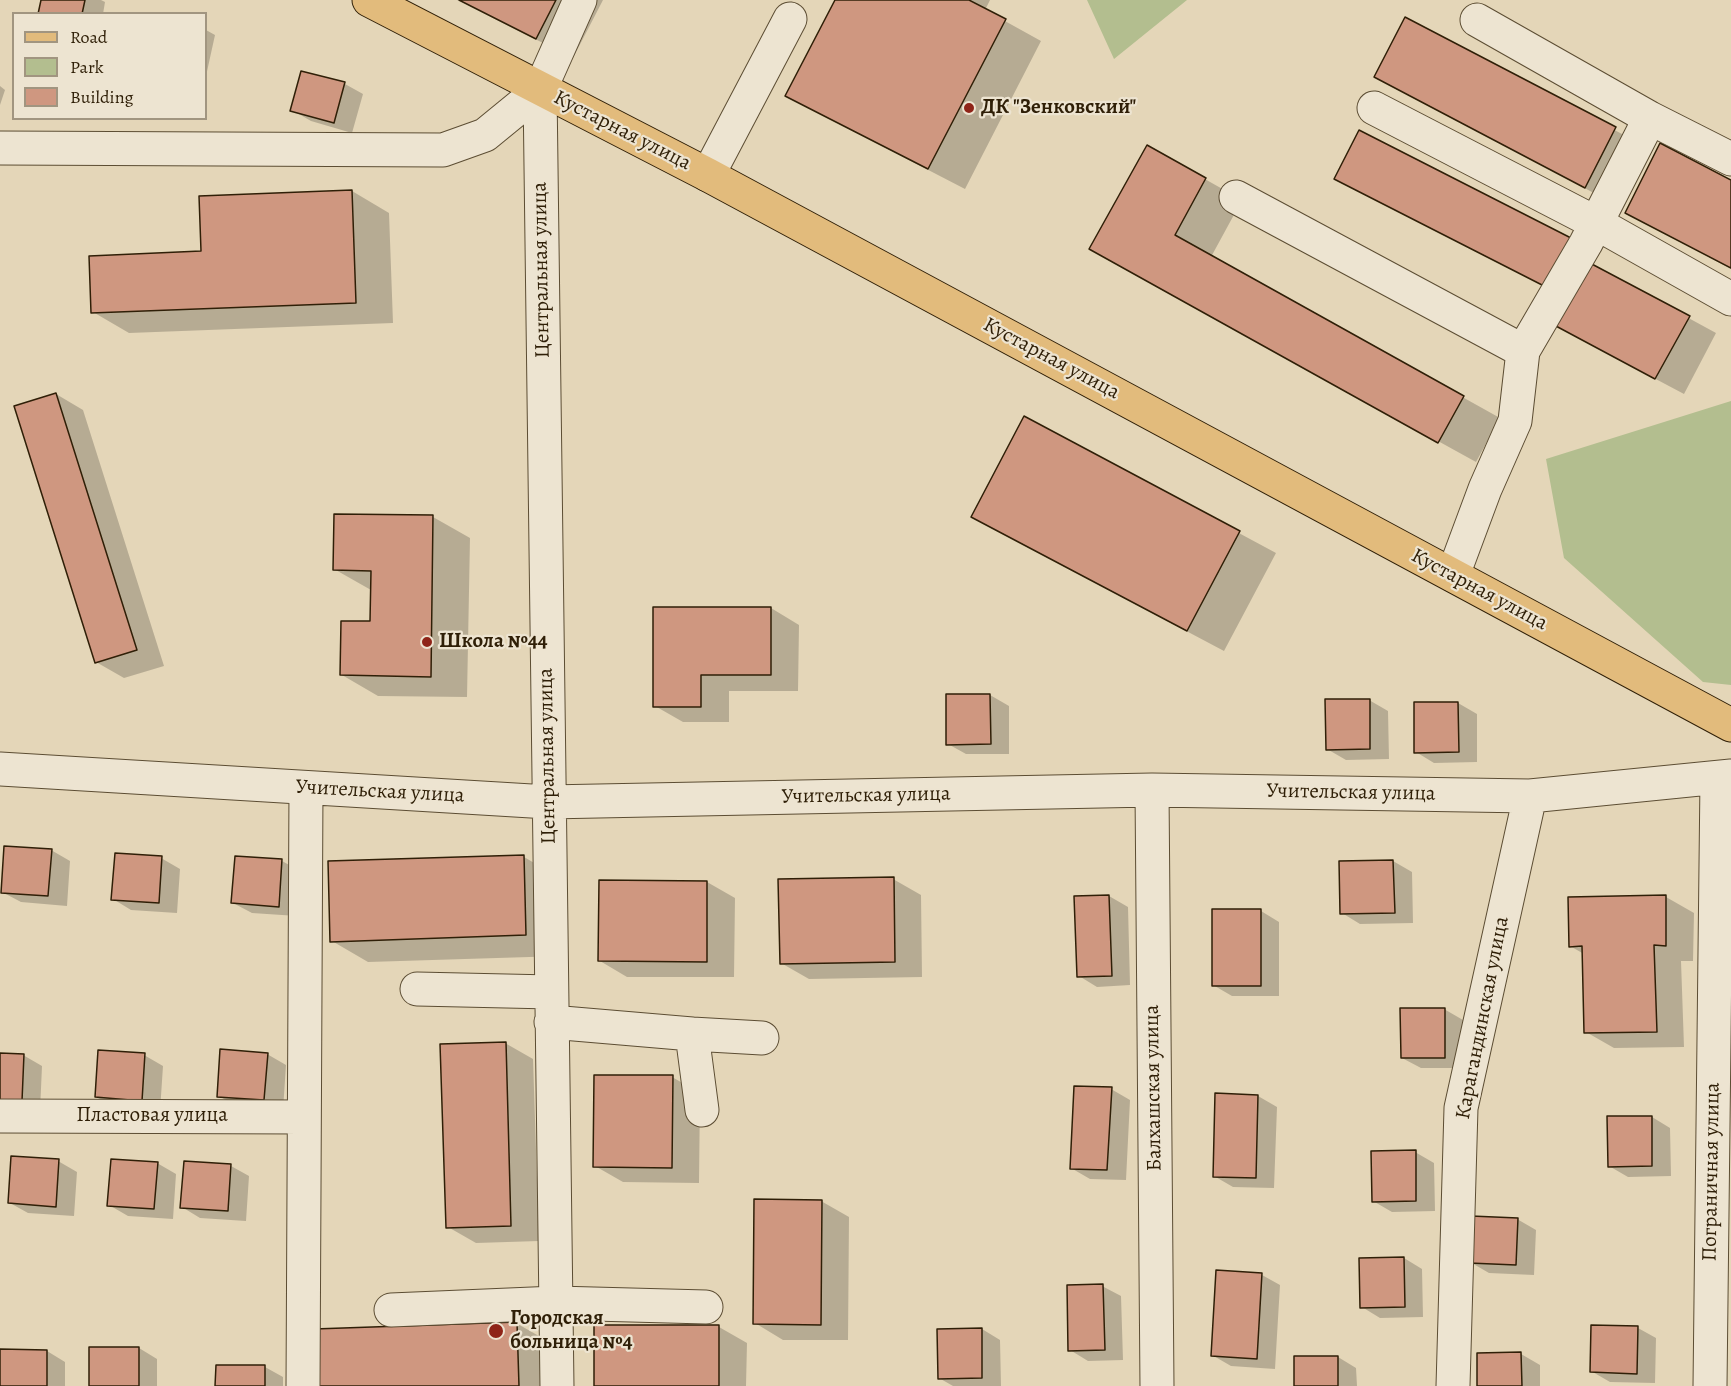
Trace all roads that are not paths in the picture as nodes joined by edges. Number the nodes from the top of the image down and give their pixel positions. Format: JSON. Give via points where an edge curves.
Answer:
{"nodes":[{"id":1,"x":369,"y":0,"type":"edge"},
{"id":2,"x":580,"y":0,"type":"edge"},
{"id":3,"x":790,"y":19,"type":"dead end"},
{"id":4,"x":1477,"y":20,"type":"dead end"},
{"id":5,"x":540,"y":90,"type":"junction"},
{"id":6,"x":1374,"y":108,"type":"dead end"},
{"id":7,"x":1650,"y":118,"type":"junction"},
{"id":8,"x":0,"y":148,"type":"edge"},
{"id":9,"x":1731,"y":159,"type":"edge"},
{"id":10,"x":708,"y":175,"type":"junction"},
{"id":11,"x":1236,"y":197,"type":"dead end"},
{"id":12,"x":1596,"y":223,"type":"junction"},
{"id":13,"x":1731,"y":299,"type":"edge"},
{"id":14,"x":1523,"y":351,"type":"junction"},
{"id":15,"x":1453,"y":575,"type":"junction"},
{"id":16,"x":1731,"y":725,"type":"edge"},
{"id":17,"x":0,"y":769,"type":"edge"},
{"id":18,"x":1724,"y":777,"type":"edge"},
{"id":19,"x":306,"y":788,"type":"junction"},
{"id":20,"x":1152,"y":790,"type":"junction"},
{"id":21,"x":1530,"y":796,"type":"junction"},
{"id":22,"x":548,"y":802,"type":"junction"},
{"id":23,"x":417,"y":989,"type":"dead end"},
{"id":24,"x":551,"y":1007,"type":"junction"},
{"id":25,"x":692,"y":1034,"type":"junction"},
{"id":26,"x":762,"y":1038,"type":"dead end"},
{"id":27,"x":702,"y":1110,"type":"dead end"},
{"id":28,"x":0,"y":1116,"type":"edge"},
{"id":29,"x":304,"y":1117,"type":"junction"},
{"id":30,"x":556,"y":1303,"type":"junction"},
{"id":31,"x":706,"y":1306,"type":"dead end"},
{"id":32,"x":391,"y":1310,"type":"dead end"},
{"id":33,"x":303,"y":1386,"type":"edge"},
{"id":34,"x":557,"y":1386,"type":"edge"},
{"id":35,"x":1157,"y":1386,"type":"edge"},
{"id":36,"x":1453,"y":1386,"type":"edge"},
{"id":37,"x":1710,"y":1386,"type":"edge"}],
"edges":[{"from":1,"to":5,"type":"main road","name":"Кустарная улица"},
{"from":2,"to":5,"type":"street"},
{"from":3,"to":10,"type":"street"},
{"from":4,"to":7,"type":"street"},
{"from":5,"to":8,"type":"street","via":[[484,135],[443,150]]},
{"from":5,"to":10,"type":"main road","name":"Кустарная улица"},
{"from":5,"to":22,"type":"street","name":"Центральная улица"},
{"from":6,"to":12,"type":"street"},
{"from":7,"to":9,"type":"street"},
{"from":7,"to":12,"type":"street"},
{"from":10,"to":15,"type":"main road","name":"Кустарная улица"},
{"from":11,"to":14,"type":"street"},
{"from":12,"to":13,"type":"street"},
{"from":12,"to":14,"type":"street"},
{"from":14,"to":15,"type":"street","via":[[1515,421]]},
{"from":15,"to":16,"type":"main road","name":"Кустарная улица"},
{"from":17,"to":19,"type":"street","name":"Учительская улица"},
{"from":18,"to":21,"type":"street","name":"Учительская улица"},
{"from":18,"to":37,"type":"street","name":"Пограничная улица"},
{"from":19,"to":22,"type":"street","name":"Учительская улица"},
{"from":19,"to":29,"type":"street"},
{"from":20,"to":21,"type":"street","name":"Учительская улица"},
{"from":20,"to":22,"type":"street","name":"Учительская улица"},
{"from":20,"to":35,"type":"street","name":"Балхашская улица"},
{"from":21,"to":36,"type":"street","name":"Карагандинская улица","via":[[1461,1108]]},
{"from":22,"to":24,"type":"street","name":"Центральная улица"},
{"from":23,"to":24,"type":"street"},
{"from":24,"to":25,"type":"street"},
{"from":24,"to":30,"type":"street","name":"Центральная улица"},
{"from":25,"to":26,"type":"street"},
{"from":25,"to":27,"type":"street"},
{"from":28,"to":29,"type":"street","name":"Пластовая улица"},
{"from":29,"to":33,"type":"street"},
{"from":30,"to":31,"type":"street"},
{"from":30,"to":32,"type":"street"},
{"from":30,"to":34,"type":"street","name":"Центральная улица"}]}
